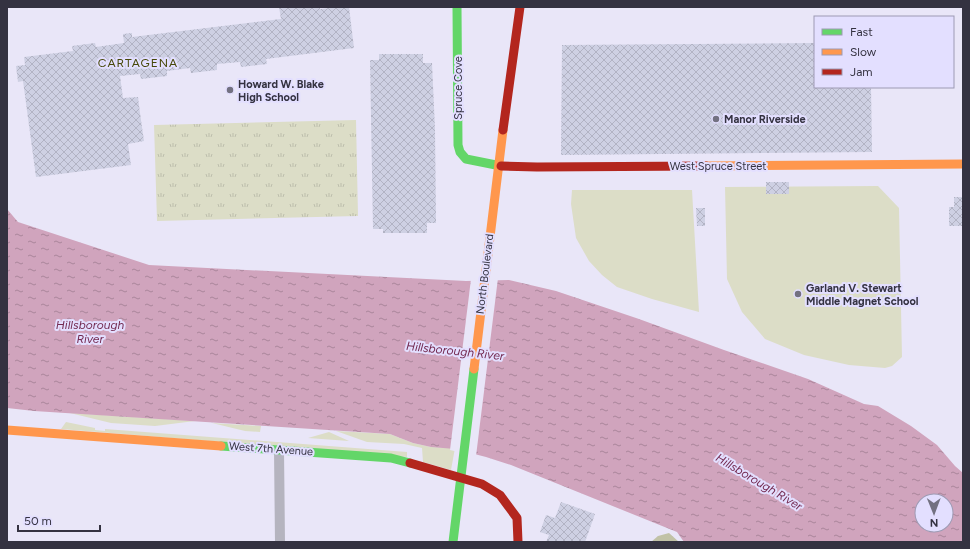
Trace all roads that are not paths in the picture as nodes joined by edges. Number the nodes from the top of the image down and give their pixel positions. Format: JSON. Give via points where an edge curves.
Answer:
{"nodes":[{"id":1,"x":457,"y":7,"type":"edge"},
{"id":2,"x":520,"y":7,"type":"edge"},
{"id":3,"x":474,"y":162,"type":"joint"},
{"id":4,"x":963,"y":164,"type":"edge"},
{"id":5,"x":7,"y":430,"type":"edge"},
{"id":6,"x":279,"y":450,"type":"junction"},
{"id":7,"x":280,"y":542,"type":"edge"},
{"id":8,"x":453,"y":542,"type":"edge"},
{"id":9,"x":518,"y":542,"type":"edge"}],
"edges":[{"from":1,"to":3,"type":"street","name":"Spruce Cove","via":[[458,145],[466,159]]},
{"from":2,"to":8,"type":"street","name":"North Boulevard"},
{"from":3,"to":4,"type":"street","name":"West Spruce Street","via":[[537,167]]},
{"from":5,"to":6,"type":"street","name":"West 7th Avenue"},
{"from":6,"to":7,"type":"street"},
{"from":6,"to":9,"type":"street","name":"West 7th Avenue","via":[[391,458],[482,484],[500,495],[517,518]]}]}
